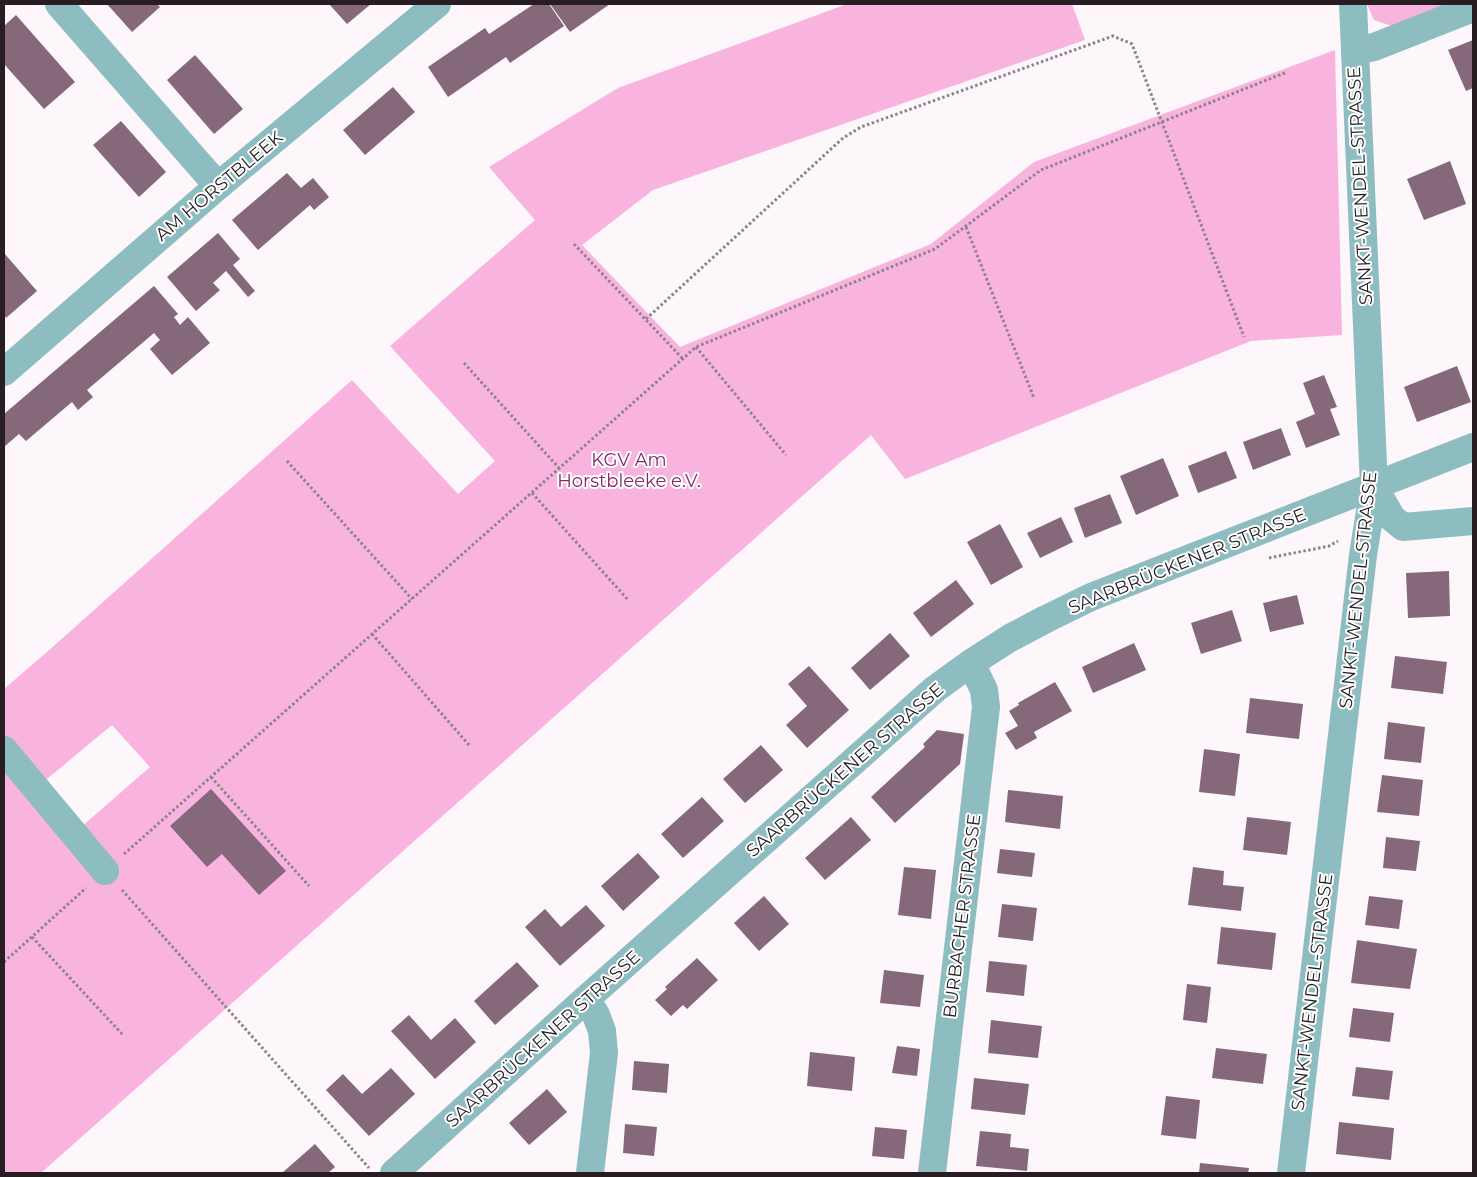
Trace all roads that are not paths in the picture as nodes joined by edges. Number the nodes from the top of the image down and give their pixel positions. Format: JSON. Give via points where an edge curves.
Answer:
{"nodes":[{"id":1,"x":59,"y":4,"type":"edge"},
{"id":2,"x":1352,"y":4,"type":"edge"},
{"id":3,"x":432,"y":5,"type":"edge"},
{"id":4,"x":1473,"y":8,"type":"edge"},
{"id":5,"x":1354,"y":52,"type":"junction"},
{"id":6,"x":218,"y":186,"type":"junction"},
{"id":7,"x":7,"y":364,"type":"edge"},
{"id":8,"x":1473,"y":448,"type":"edge"},
{"id":9,"x":1374,"y":487,"type":"junction"},
{"id":10,"x":1473,"y":521,"type":"edge"},
{"id":11,"x":971,"y":663,"type":"junction"},
{"id":12,"x":4,"y":750,"type":"edge"},
{"id":13,"x":105,"y":871,"type":"road end"},
{"id":14,"x":586,"y":999,"type":"junction"},
{"id":15,"x":382,"y":1172,"type":"edge"},
{"id":16,"x":590,"y":1173,"type":"edge"},
{"id":17,"x":932,"y":1173,"type":"edge"},
{"id":18,"x":1291,"y":1173,"type":"edge"}],
"edges":[{"from":1,"to":6,"type":"street"},
{"from":2,"to":5,"type":"street","name":"SANKT-WENDEL-STRASSE"},
{"from":3,"to":6,"type":"street","name":"AM HORSTBLEEK"},
{"from":4,"to":5,"type":"street"},
{"from":5,"to":9,"type":"street","name":"SANKT-WENDEL-STRASSE"},
{"from":6,"to":7,"type":"street","name":"AM HORSTBLEEK"},
{"from":8,"to":9,"type":"street","name":"SAARBRÜCKENER STRASSE"},
{"from":9,"to":10,"type":"street","via":[[1392,518],[1403,527]]},
{"from":9,"to":11,"type":"street","name":"SAARBRÜCKENER STRASSE","via":[[1091,597]]},
{"from":9,"to":18,"type":"street","name":"SANKT-WENDEL-STRASSE"},
{"from":11,"to":14,"type":"street","name":"SAARBRÜCKENER STRASSE","via":[[935,689]]},
{"from":11,"to":17,"type":"street","name":"BURBACHER STRASSE","via":[[984,690],[986,707]]},
{"from":12,"to":13,"type":"street"},
{"from":14,"to":15,"type":"street","name":"SAARBRÜCKENER STRASSE"},
{"from":14,"to":16,"type":"street","via":[[602,1031],[604,1053]]}]}
